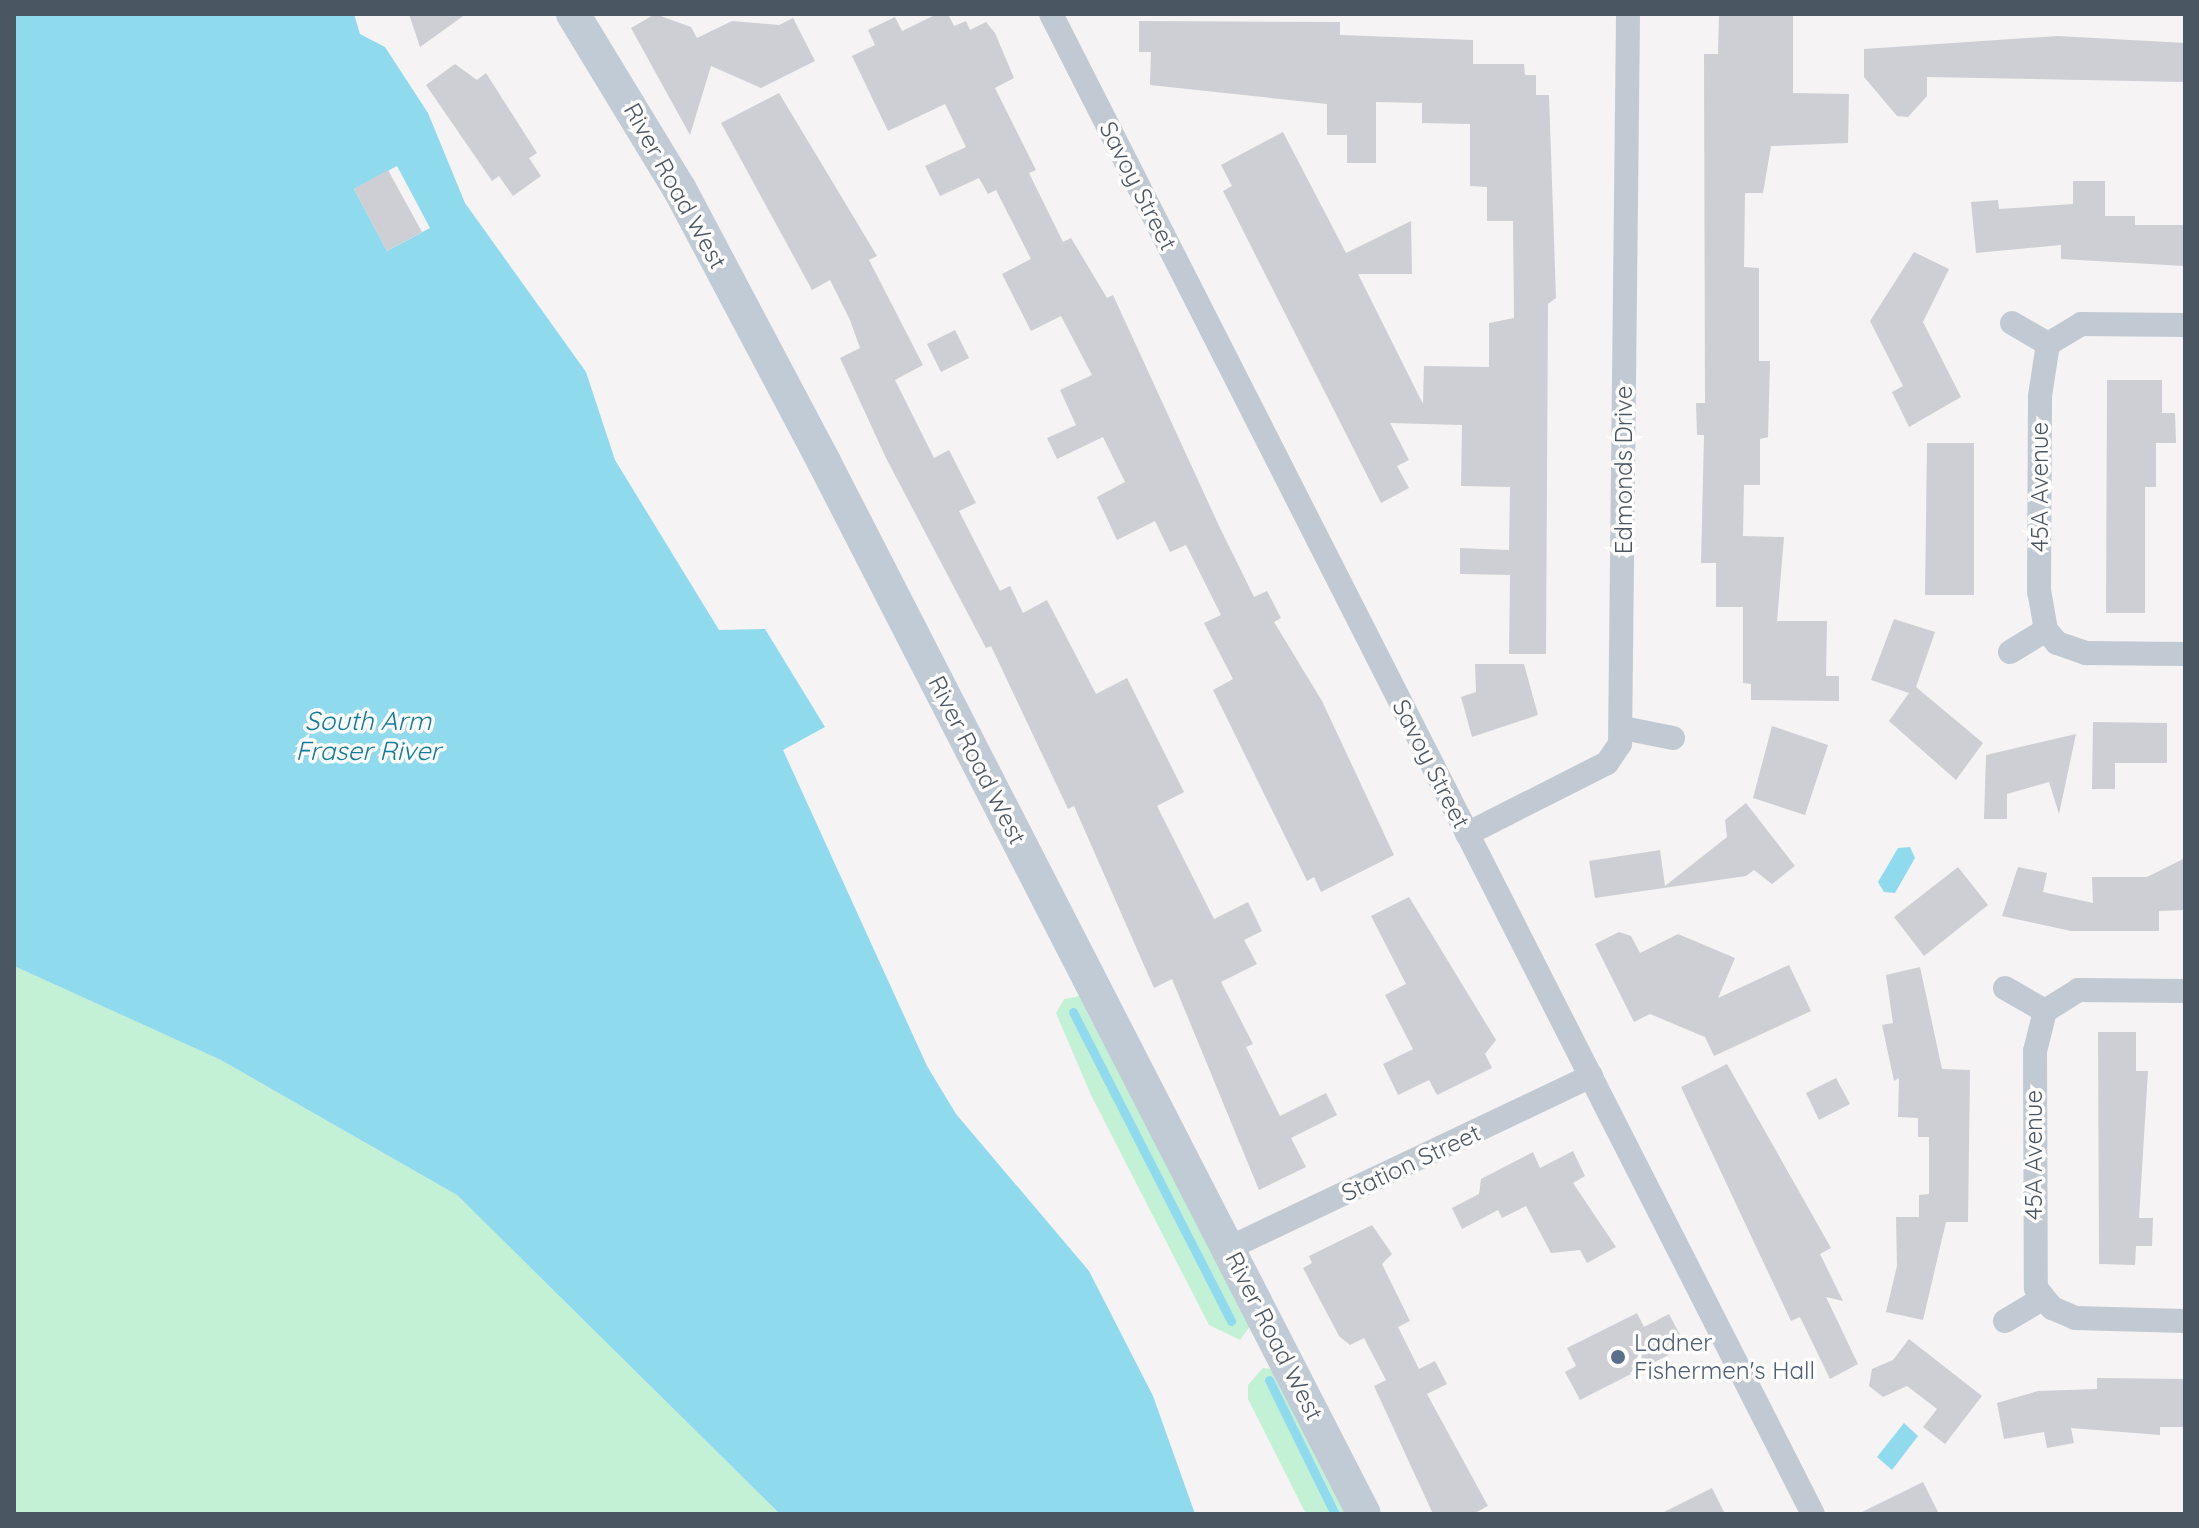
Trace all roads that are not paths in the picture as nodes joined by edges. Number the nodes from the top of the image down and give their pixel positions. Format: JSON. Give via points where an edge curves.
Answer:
{"nodes":[{"id":1,"x":573,"y":14,"type":"edge"},
{"id":2,"x":1051,"y":14,"type":"edge"},
{"id":3,"x":1628,"y":14,"type":"edge"},
{"id":4,"x":2012,"y":323,"type":"dead end"},
{"id":5,"x":2185,"y":325,"type":"edge"},
{"id":6,"x":2048,"y":344,"type":"junction"},
{"id":7,"x":2046,"y":630,"type":"junction"},
{"id":8,"x":2010,"y":652,"type":"dead end"},
{"id":9,"x":2185,"y":654,"type":"edge"},
{"id":10,"x":1623,"y":728,"type":"junction"},
{"id":11,"x":1673,"y":738,"type":"dead end"},
{"id":12,"x":1467,"y":834,"type":"junction"},
{"id":13,"x":2005,"y":988,"type":"dead end"},
{"id":14,"x":2185,"y":991,"type":"edge"},
{"id":15,"x":2045,"y":1011,"type":"junction"},
{"id":16,"x":1591,"y":1076,"type":"junction"},
{"id":17,"x":1229,"y":1248,"type":"junction"},
{"id":18,"x":2042,"y":1299,"type":"junction"},
{"id":19,"x":2005,"y":1321,"type":"dead end"},
{"id":20,"x":2185,"y":1321,"type":"edge"},
{"id":21,"x":1364,"y":1514,"type":"edge"},
{"id":22,"x":1813,"y":1514,"type":"edge"}],
"edges":[{"from":1,"to":17,"type":"main road","name":"River Road West","via":[[679,188]]},
{"from":2,"to":12,"type":"street","name":"Savoy Street"},
{"from":3,"to":10,"type":"street","name":"Edmonds Drive"},
{"from":4,"to":6,"type":"street"},
{"from":5,"to":6,"type":"street","via":[[2081,324]]},
{"from":6,"to":7,"type":"street","name":"45A Avenue","via":[[2040,426],[2039,592]]},
{"from":7,"to":8,"type":"street"},
{"from":7,"to":9,"type":"street","via":[[2057,643],[2086,653]]},
{"from":10,"to":11,"type":"street"},
{"from":10,"to":12,"type":"street","name":"Edmonds Drive","via":[[1607,763]]},
{"from":12,"to":16,"type":"street","name":"Savoy Street"},
{"from":13,"to":15,"type":"street"},
{"from":14,"to":15,"type":"street","via":[[2078,990]]},
{"from":15,"to":18,"type":"street","name":"45A Avenue","via":[[2035,1051],[2034,1275]]},
{"from":16,"to":17,"type":"street","name":"Station Street"},
{"from":16,"to":22,"type":"street","name":"Savoy Street"},
{"from":17,"to":21,"type":"main road","name":"River Road West"},
{"from":18,"to":19,"type":"street"},
{"from":18,"to":20,"type":"street","via":[[2075,1318]]}]}
